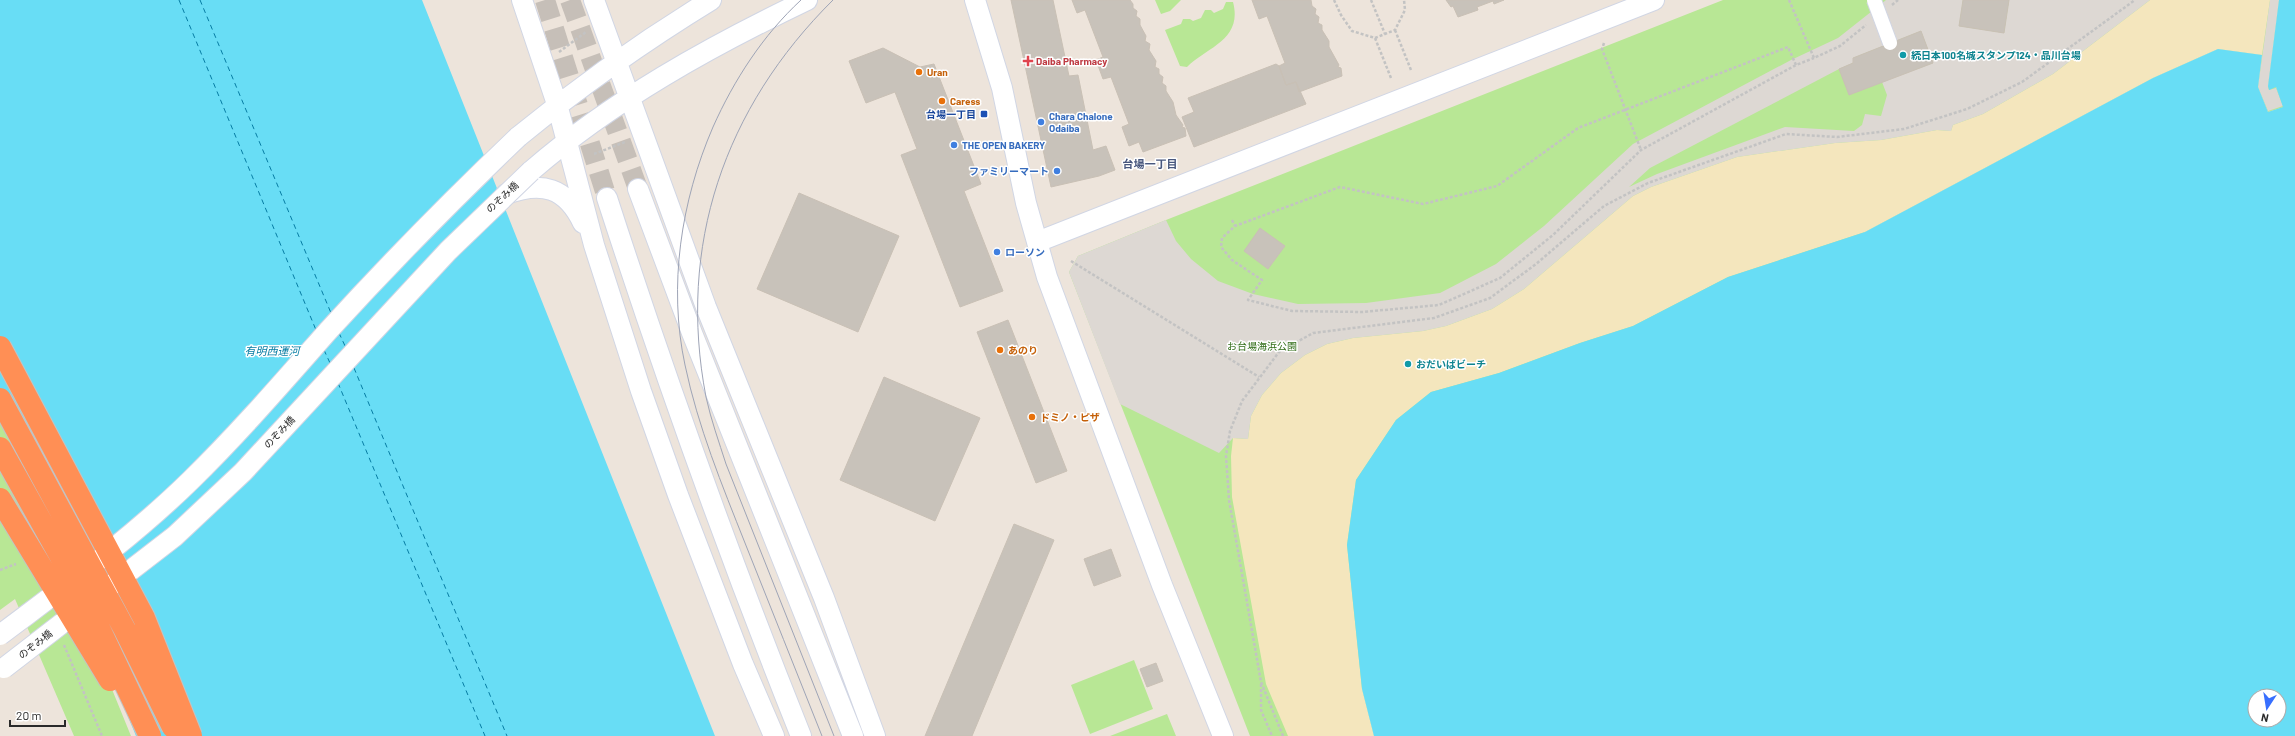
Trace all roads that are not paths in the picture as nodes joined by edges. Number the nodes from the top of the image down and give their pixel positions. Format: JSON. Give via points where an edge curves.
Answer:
{"nodes":[{"id":1,"x":522,"y":0,"type":"edge"},
{"id":2,"x":594,"y":0,"type":"edge"},
{"id":3,"x":711,"y":0,"type":"edge"},
{"id":4,"x":807,"y":0,"type":"edge"},
{"id":5,"x":975,"y":0,"type":"edge"},
{"id":6,"x":1654,"y":0,"type":"edge"},
{"id":7,"x":1874,"y":0,"type":"edge"},
{"id":8,"x":1622,"y":6,"type":"edge"},
{"id":9,"x":1890,"y":43,"type":"dead end"},
{"id":10,"x":617,"y":62,"type":"junction"},
{"id":11,"x":630,"y":97,"type":"junction"},
{"id":12,"x":557,"y":104,"type":"junction"},
{"id":13,"x":568,"y":140,"type":"junction"},
{"id":14,"x":531,"y":179,"type":"junction"},
{"id":15,"x":638,"y":189,"type":"tunnel mouth"},
{"id":16,"x":607,"y":198,"type":"tunnel mouth"},
{"id":17,"x":1036,"y":242,"type":"junction"},
{"id":18,"x":594,"y":244,"type":"junction"},
{"id":19,"x":0,"y":347,"type":"edge"},
{"id":20,"x":0,"y":399,"type":"edge"},
{"id":21,"x":0,"y":448,"type":"edge"},
{"id":22,"x":0,"y":499,"type":"edge"},
{"id":23,"x":768,"y":523,"type":"junction"},
{"id":24,"x":0,"y":636,"type":"edge"},
{"id":25,"x":2,"y":669,"type":"edge"},
{"id":26,"x":143,"y":736,"type":"edge"},
{"id":27,"x":150,"y":736,"type":"edge"},
{"id":28,"x":178,"y":736,"type":"edge"},
{"id":29,"x":191,"y":736,"type":"edge"},
{"id":30,"x":774,"y":736,"type":"edge"},
{"id":31,"x":801,"y":736,"type":"edge"},
{"id":32,"x":853,"y":736,"type":"edge"},
{"id":33,"x":863,"y":736,"type":"edge"},
{"id":34,"x":875,"y":736,"type":"edge"},
{"id":35,"x":1223,"y":736,"type":"edge"}],
"edges":[{"from":1,"to":12,"type":"street"},
{"from":2,"to":10,"type":"street"},
{"from":3,"to":10,"type":"street"},
{"from":4,"to":11,"type":"street","name":"のぞみ橋","via":[[694,58]]},
{"from":5,"to":17,"type":"street","via":[[1002,88]]},
{"from":6,"to":8,"type":"street"},
{"from":7,"to":9,"type":"street","bridge":true},
{"from":8,"to":17,"type":"street"},
{"from":10,"to":11,"type":"street"},
{"from":10,"to":12,"type":"street"},
{"from":11,"to":13,"type":"street","name":"のぞみ橋"},
{"from":11,"to":34,"type":"street","via":[[706,307],[824,598]]},
{"from":12,"to":13,"type":"street"},
{"from":12,"to":24,"type":"street","bridge":true,"via":[[518,137],[424,229],[190,482],[117,547]]},
{"from":13,"to":14,"type":"street","name":"のぞみ橋"},
{"from":13,"to":18,"type":"street"},
{"from":14,"to":18,"type":"street","via":[[560,193],[571,203]]},
{"from":14,"to":25,"type":"street","name":"のぞみ橋","bridge":true,"via":[[506,194],[448,251],[243,472],[175,536]]},
{"from":15,"to":23,"type":"street"},
{"from":16,"to":31,"type":"street","via":[[654,344],[707,493]]},
{"from":17,"to":35,"type":"street","via":[[1159,578]]},
{"from":18,"to":30,"type":"street","via":[[641,392],[678,495],[743,664]]},
{"from":19,"to":29,"type":"highway","bridge":true,"via":[[144,618]]},
{"from":20,"to":28,"type":"highway","bridge":true,"via":[[125,630]]},
{"from":21,"to":27,"type":"highway","bridge":true,"via":[[88,605]]},
{"from":22,"to":26,"type":"highway","bridge":true},
{"from":23,"to":32,"type":"street"},
{"from":23,"to":33,"type":"street"}]}
